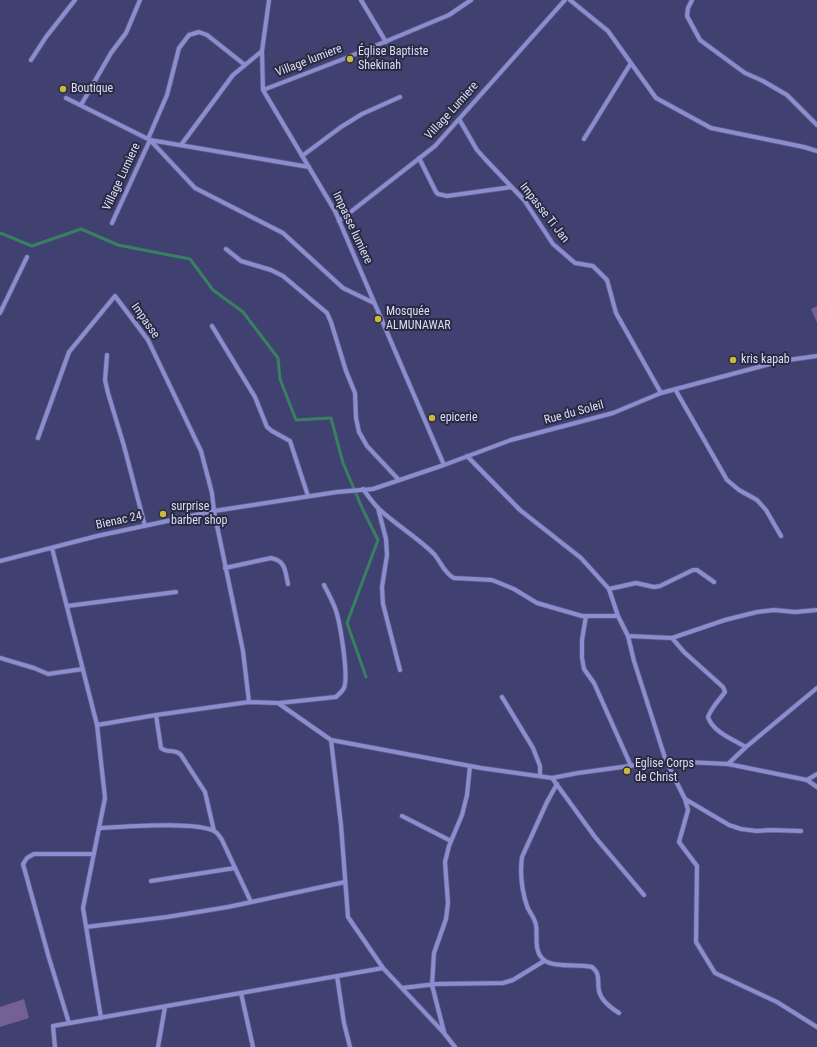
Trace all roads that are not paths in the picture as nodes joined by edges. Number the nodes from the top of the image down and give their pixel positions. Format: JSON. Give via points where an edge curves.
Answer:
{"nodes":[{"id":1,"x":75,"y":0,"type":"edge"},
{"id":2,"x":140,"y":0,"type":"edge"},
{"id":3,"x":269,"y":0,"type":"edge"},
{"id":4,"x":360,"y":0,"type":"edge"},
{"id":5,"x":471,"y":0,"type":"edge"},
{"id":6,"x":565,"y":0,"type":"edge"},
{"id":7,"x":570,"y":0,"type":"edge"},
{"id":8,"x":692,"y":0,"type":"edge"},
{"id":9,"x":386,"y":42,"type":"junction"},
{"id":10,"x":262,"y":51,"type":"junction"},
{"id":11,"x":31,"y":60,"type":"dead end"},
{"id":12,"x":631,"y":62,"type":"junction"},
{"id":13,"x":244,"y":66,"type":"junction"},
{"id":14,"x":263,"y":90,"type":"junction"},
{"id":15,"x":400,"y":97,"type":"dead end"},
{"id":16,"x":66,"y":98,"type":"dead end"},
{"id":17,"x":80,"y":106,"type":"junction"},
{"id":18,"x":460,"y":119,"type":"junction"},
{"id":19,"x":817,"y":125,"type":"edge"},
{"id":20,"x":584,"y":138,"type":"dead end"},
{"id":21,"x":149,"y":140,"type":"junction"},
{"id":22,"x":182,"y":145,"type":"junction"},
{"id":23,"x":817,"y":151,"type":"edge"},
{"id":24,"x":302,"y":156,"type":"junction"},
{"id":25,"x":419,"y":158,"type":"junction"},
{"id":26,"x":309,"y":167,"type":"junction"},
{"id":27,"x":512,"y":187,"type":"junction"},
{"id":28,"x":339,"y":221,"type":"junction"},
{"id":29,"x":112,"y":223,"type":"dead end"},
{"id":30,"x":226,"y":249,"type":"dead end"},
{"id":31,"x":26,"y":257,"type":"dead end"},
{"id":32,"x":375,"y":303,"type":"junction"},
{"id":33,"x":0,"y":313,"type":"edge"},
{"id":34,"x":212,"y":326,"type":"dead end"},
{"id":35,"x":107,"y":356,"type":"dead end"},
{"id":36,"x":817,"y":356,"type":"edge"},
{"id":37,"x":675,"y":389,"type":"junction"},
{"id":38,"x":661,"y":394,"type":"junction"},
{"id":39,"x":38,"y":438,"type":"dead end"},
{"id":40,"x":467,"y":456,"type":"junction"},
{"id":41,"x":444,"y":465,"type":"junction"},
{"id":42,"x":399,"y":480,"type":"junction"},
{"id":43,"x":363,"y":489,"type":"junction"},
{"id":44,"x":337,"y":492,"type":"joint"},
{"id":45,"x":308,"y":496,"type":"junction"},
{"id":46,"x":378,"y":508,"type":"junction"},
{"id":47,"x":214,"y":511,"type":"junction"},
{"id":48,"x":145,"y":526,"type":"junction"},
{"id":49,"x":781,"y":536,"type":"dead end"},
{"id":50,"x":52,"y":548,"type":"junction"},
{"id":51,"x":0,"y":561,"type":"edge"},
{"id":52,"x":225,"y":568,"type":"junction"},
{"id":53,"x":714,"y":582,"type":"dead end"},
{"id":54,"x":288,"y":584,"type":"dead end"},
{"id":55,"x":324,"y":585,"type":"dead end"},
{"id":56,"x":609,"y":588,"type":"junction"},
{"id":57,"x":176,"y":592,"type":"dead end"},
{"id":58,"x":67,"y":606,"type":"junction"},
{"id":59,"x":817,"y":610,"type":"edge"},
{"id":60,"x":586,"y":616,"type":"junction"},
{"id":61,"x":618,"y":616,"type":"junction"},
{"id":62,"x":628,"y":636,"type":"junction"},
{"id":63,"x":672,"y":638,"type":"junction"},
{"id":64,"x":0,"y":658,"type":"edge"},
{"id":65,"x":83,"y":669,"type":"junction"},
{"id":66,"x":400,"y":670,"type":"dead end"},
{"id":67,"x":817,"y":688,"type":"edge"},
{"id":68,"x":502,"y":697,"type":"dead end"},
{"id":69,"x":249,"y":702,"type":"junction"},
{"id":70,"x":278,"y":703,"type":"junction"},
{"id":71,"x":156,"y":715,"type":"junction"},
{"id":72,"x":97,"y":725,"type":"junction"},
{"id":73,"x":331,"y":740,"type":"junction"},
{"id":74,"x":746,"y":747,"type":"junction"},
{"id":75,"x":666,"y":761,"type":"junction"},
{"id":76,"x":728,"y":764,"type":"junction"},
{"id":77,"x":470,"y":766,"type":"junction"},
{"id":78,"x":631,"y":766,"type":"junction"},
{"id":79,"x":817,"y":774,"type":"edge"},
{"id":80,"x":540,"y":776,"type":"junction"},
{"id":81,"x":552,"y":778,"type":"junction"},
{"id":82,"x":807,"y":780,"type":"junction"},
{"id":83,"x":557,"y":784,"type":"junction"},
{"id":84,"x":817,"y":787,"type":"edge"},
{"id":85,"x":685,"y":800,"type":"junction"},
{"id":86,"x":402,"y":816,"type":"dead end"},
{"id":87,"x":99,"y":828,"type":"junction"},
{"id":88,"x":214,"y":831,"type":"junction"},
{"id":89,"x":801,"y":831,"type":"dead end"},
{"id":90,"x":451,"y":841,"type":"junction"},
{"id":91,"x":94,"y":854,"type":"junction"},
{"id":92,"x":235,"y":868,"type":"junction"},
{"id":93,"x":151,"y":881,"type":"dead end"},
{"id":94,"x":345,"y":882,"type":"junction"},
{"id":95,"x":644,"y":895,"type":"dead end"},
{"id":96,"x":251,"y":902,"type":"junction"},
{"id":97,"x":86,"y":927,"type":"junction"},
{"id":98,"x":544,"y":960,"type":"junction"},
{"id":99,"x":383,"y":968,"type":"junction"},
{"id":100,"x":337,"y":976,"type":"junction"},
{"id":101,"x":432,"y":985,"type":"junction"},
{"id":102,"x":402,"y":988,"type":"junction"},
{"id":103,"x":241,"y":993,"type":"junction"},
{"id":104,"x":165,"y":1006,"type":"junction"},
{"id":105,"x":619,"y":1013,"type":"dead end"},
{"id":106,"x":101,"y":1018,"type":"junction"},
{"id":107,"x":69,"y":1023,"type":"junction"},
{"id":108,"x":817,"y":1027,"type":"edge"},
{"id":109,"x":444,"y":1033,"type":"junction"},
{"id":110,"x":55,"y":1047,"type":"edge"},
{"id":111,"x":158,"y":1047,"type":"edge"},
{"id":112,"x":254,"y":1047,"type":"edge"},
{"id":113,"x":350,"y":1047,"type":"edge"},
{"id":114,"x":455,"y":1047,"type":"edge"}],
"edges":[{"from":1,"to":11,"type":"street","via":[[46,36]]},
{"from":2,"to":17,"type":"street","via":[[126,33],[111,52]]},
{"from":3,"to":10,"type":"street","name":"Impasse lumiere"},
{"from":4,"to":9,"type":"street"},
{"from":5,"to":9,"type":"street","name":"Village lumiere","via":[[449,15]]},
{"from":6,"to":18,"type":"street","name":"Village Lumiere"},
{"from":7,"to":12,"type":"street","via":[[608,31]]},
{"from":8,"to":19,"type":"street","via":[[687,16],[700,40],[745,73],[787,95]]},
{"from":9,"to":14,"type":"street","name":"Village lumiere"},
{"from":10,"to":13,"type":"street"},
{"from":10,"to":14,"type":"street","name":"Impasse lumiere"},
{"from":12,"to":20,"type":"street"},
{"from":12,"to":23,"type":"street","via":[[656,98],[711,128]]},
{"from":13,"to":21,"type":"street","via":[[207,35],[199,32],[189,35],[179,48],[167,95]]},
{"from":13,"to":22,"type":"street","via":[[233,75]]},
{"from":14,"to":24,"type":"street","name":"Impasse lumiere"},
{"from":15,"to":24,"type":"street","via":[[362,114]]},
{"from":16,"to":17,"type":"street","name":"Village Lumiere"},
{"from":17,"to":21,"type":"street","name":"Village Lumiere"},
{"from":18,"to":25,"type":"street","name":"Village Lumiere","via":[[435,146]]},
{"from":18,"to":27,"type":"street","name":"Impasse Ti Jan","via":[[477,150]]},
{"from":21,"to":22,"type":"street","name":"Village Lumiere"},
{"from":21,"to":29,"type":"street","name":"Village Lumiere"},
{"from":21,"to":32,"type":"street","name":"Village Lumiere","via":[[195,188],[284,233],[344,288]]},
{"from":22,"to":26,"type":"street","name":"Village Lumiere"},
{"from":24,"to":26,"type":"street","name":"Impasse lumiere"},
{"from":25,"to":27,"type":"street","via":[[438,194],[447,196]]},
{"from":25,"to":28,"type":"street","name":"Village Lumiere"},
{"from":26,"to":28,"type":"street","name":"Impasse lumiere"},
{"from":27,"to":38,"type":"street","name":"Impasse Ti Jan","via":[[524,200],[553,244],[575,263],[593,266],[608,280],[616,313]]},
{"from":28,"to":32,"type":"street","name":"Impasse lumiere"},
{"from":30,"to":42,"type":"street","via":[[241,261],[283,276],[327,313],[355,393],[359,432],[367,446]]},
{"from":31,"to":33,"type":"street"},
{"from":32,"to":41,"type":"street","name":"Impasse lumiere"},
{"from":34,"to":45,"type":"street","via":[[255,397],[267,427],[290,441]]},
{"from":35,"to":48,"type":"street","via":[[105,380]]},
{"from":36,"to":37,"type":"street","name":"Rue du Soleil","via":[[781,361]]},
{"from":37,"to":38,"type":"street","name":"Rue du Soleil"},
{"from":37,"to":49,"type":"street","via":[[727,480],[757,500]]},
{"from":38,"to":40,"type":"street","name":"Rue du Soleil","via":[[613,413],[511,440]]},
{"from":39,"to":47,"type":"street","name":"Impasse","via":[[69,352],[115,296],[148,340],[202,451]]},
{"from":40,"to":41,"type":"street","name":"Rue du Soleil"},
{"from":40,"to":56,"type":"street","via":[[520,510],[581,558]]},
{"from":41,"to":42,"type":"street","name":"Rue du Soleil"},
{"from":42,"to":43,"type":"street","name":"Rue du Soleil"},
{"from":43,"to":44,"type":"street","name":"Rue du Soleil"},
{"from":43,"to":46,"type":"street"},
{"from":44,"to":45,"type":"street","name":"Bienac 24"},
{"from":45,"to":47,"type":"street","name":"Bienac 24"},
{"from":46,"to":60,"type":"street","via":[[436,556],[454,578],[492,580],[537,603]]},
{"from":46,"to":66,"type":"street","via":[[386,539],[387,555],[382,587],[383,604]]},
{"from":47,"to":48,"type":"street","name":"Bienac 24"},
{"from":47,"to":52,"type":"street"},
{"from":48,"to":50,"type":"street","name":"Bienac 24"},
{"from":50,"to":51,"type":"street","name":"Bienac 24"},
{"from":50,"to":58,"type":"street"},
{"from":52,"to":54,"type":"street","via":[[270,558],[278,560],[283,564]]},
{"from":52,"to":69,"type":"street","via":[[243,651]]},
{"from":53,"to":56,"type":"street","via":[[693,570],[660,586],[636,583]]},
{"from":55,"to":70,"type":"street","via":[[336,608],[340,626],[344,653],[344,687],[336,697]]},
{"from":56,"to":61,"type":"street"},
{"from":57,"to":58,"type":"street"},
{"from":58,"to":65,"type":"street"},
{"from":59,"to":63,"type":"street","via":[[757,612]]},
{"from":60,"to":61,"type":"street"},
{"from":60,"to":78,"type":"street","via":[[582,640],[584,670],[594,682]]},
{"from":61,"to":62,"type":"street"},
{"from":62,"to":63,"type":"street"},
{"from":62,"to":75,"type":"street"},
{"from":63,"to":74,"type":"street","via":[[723,687],[725,692],[710,710],[710,723]]},
{"from":64,"to":65,"type":"street","via":[[48,674]]},
{"from":65,"to":72,"type":"street"},
{"from":67,"to":74,"type":"street"},
{"from":68,"to":80,"type":"street","via":[[533,748],[540,766]]},
{"from":69,"to":70,"type":"street"},
{"from":69,"to":71,"type":"street"},
{"from":70,"to":73,"type":"street"},
{"from":71,"to":72,"type":"street"},
{"from":71,"to":88,"type":"street","via":[[161,748],[176,751],[181,755],[205,792]]},
{"from":72,"to":87,"type":"street","via":[[105,798]]},
{"from":73,"to":77,"type":"street"},
{"from":73,"to":94,"type":"street"},
{"from":74,"to":76,"type":"street"},
{"from":75,"to":76,"type":"street"},
{"from":75,"to":78,"type":"street"},
{"from":75,"to":85,"type":"street"},
{"from":76,"to":82,"type":"street"},
{"from":77,"to":80,"type":"street"},
{"from":77,"to":90,"type":"street","via":[[462,815]]},
{"from":78,"to":81,"type":"street"},
{"from":79,"to":82,"type":"street"},
{"from":80,"to":81,"type":"street"},
{"from":81,"to":83,"type":"street"},
{"from":82,"to":84,"type":"street"},
{"from":83,"to":95,"type":"street","via":[[595,837]]},
{"from":83,"to":98,"type":"street","via":[[525,848],[520,867],[526,902],[536,926],[536,945]]},
{"from":85,"to":89,"type":"street","via":[[729,825],[742,829]]},
{"from":85,"to":108,"type":"street","via":[[688,810],[679,842],[697,866],[696,942],[715,973],[777,1002]]},
{"from":86,"to":90,"type":"street"},
{"from":87,"to":88,"type":"street","via":[[184,826]]},
{"from":87,"to":91,"type":"street"},
{"from":88,"to":92,"type":"street","via":[[222,840]]},
{"from":90,"to":101,"type":"street","via":[[445,862],[448,903],[446,919],[434,953]]},
{"from":91,"to":97,"type":"street","via":[[83,908]]},
{"from":91,"to":107,"type":"street","via":[[34,854],[23,864]]},
{"from":92,"to":93,"type":"street"},
{"from":92,"to":96,"type":"street"},
{"from":94,"to":96,"type":"street"},
{"from":94,"to":99,"type":"street","via":[[348,917]]},
{"from":96,"to":97,"type":"street","via":[[167,917]]},
{"from":97,"to":106,"type":"street"},
{"from":98,"to":101,"type":"street","via":[[513,980],[503,983]]},
{"from":98,"to":105,"type":"street","via":[[592,967],[598,976],[602,998]]},
{"from":99,"to":100,"type":"street"},
{"from":99,"to":102,"type":"street"},
{"from":100,"to":103,"type":"street"},
{"from":100,"to":113,"type":"street"},
{"from":101,"to":102,"type":"street"},
{"from":101,"to":109,"type":"street"},
{"from":102,"to":109,"type":"street"},
{"from":103,"to":104,"type":"street"},
{"from":103,"to":112,"type":"street"},
{"from":104,"to":106,"type":"street"},
{"from":104,"to":111,"type":"street"},
{"from":106,"to":107,"type":"street"},
{"from":107,"to":110,"type":"street","via":[[53,1026]]},
{"from":109,"to":114,"type":"street"}]}
